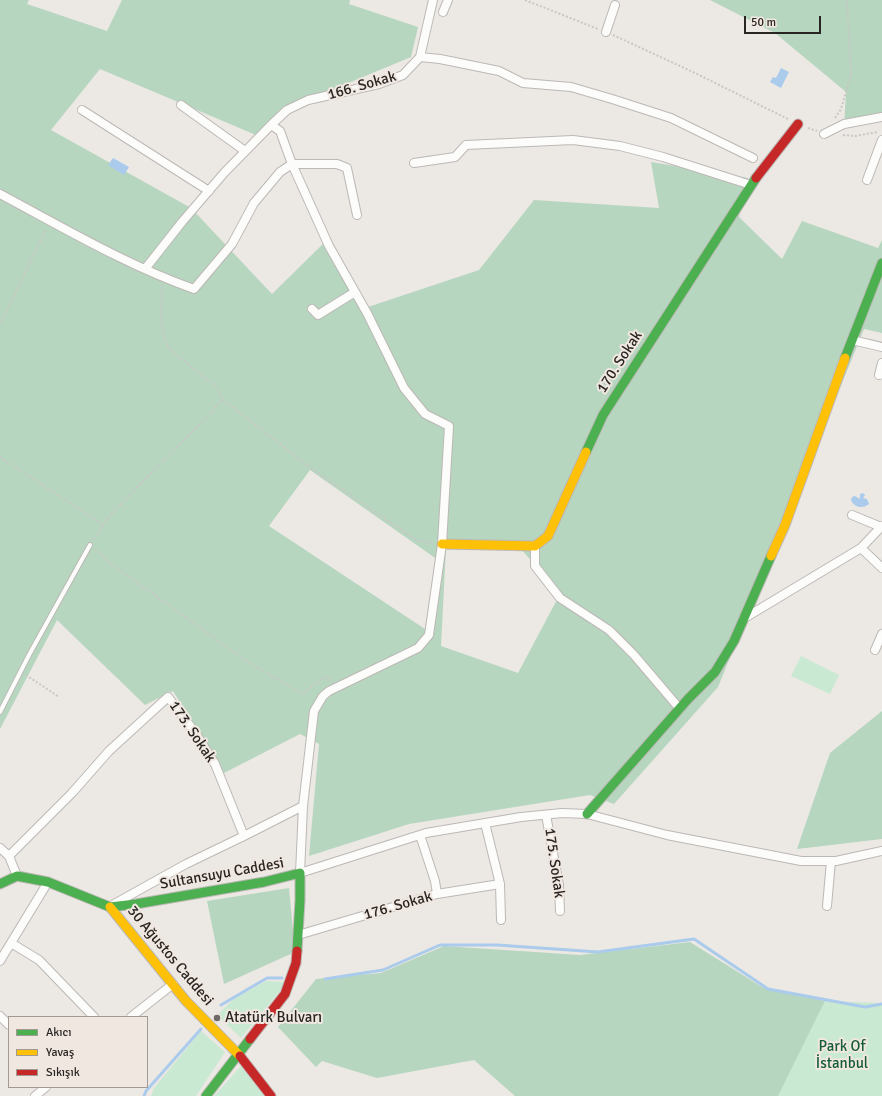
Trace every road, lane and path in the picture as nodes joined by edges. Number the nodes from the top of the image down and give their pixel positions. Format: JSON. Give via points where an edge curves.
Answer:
{"nodes":[{"id":1,"x":433,"y":0,"type":"edge"},
{"id":2,"x":448,"y":0,"type":"edge"},
{"id":3,"x":525,"y":0,"type":"edge"},
{"id":4,"x":847,"y":0,"type":"edge"},
{"id":5,"x":615,"y":5,"type":"dead end"},
{"id":6,"x":444,"y":12,"type":"dead end"},
{"id":7,"x":606,"y":32,"type":"junction"},
{"id":8,"x":420,"y":57,"type":"junction"},
{"id":9,"x":181,"y":105,"type":"dead end"},
{"id":10,"x":82,"y":110,"type":"dead end"},
{"id":11,"x":882,"y":117,"type":"edge"},
{"id":12,"x":798,"y":124,"type":"junction"},
{"id":13,"x":271,"y":125,"type":"junction"},
{"id":14,"x":882,"y":131,"type":"edge"},
{"id":15,"x":824,"y":134,"type":"junction"},
{"id":16,"x":882,"y":140,"type":"edge"},
{"id":17,"x":245,"y":151,"type":"junction"},
{"id":18,"x":753,"y":158,"type":"dead end"},
{"id":19,"x":414,"y":163,"type":"dead end"},
{"id":20,"x":292,"y":164,"type":"junction"},
{"id":21,"x":867,"y":180,"type":"dead end"},
{"id":22,"x":751,"y":185,"type":"junction"},
{"id":23,"x":209,"y":191,"type":"junction"},
{"id":24,"x":0,"y":194,"type":"edge"},
{"id":25,"x":357,"y":215,"type":"dead end"},
{"id":26,"x":50,"y":220,"type":"junction"},
{"id":27,"x":882,"y":262,"type":"edge"},
{"id":28,"x":145,"y":269,"type":"junction"},
{"id":29,"x":161,"y":278,"type":"junction"},
{"id":30,"x":355,"y":292,"type":"junction"},
{"id":31,"x":312,"y":309,"type":"dead end"},
{"id":32,"x":0,"y":325,"type":"edge"},
{"id":33,"x":852,"y":340,"type":"junction"},
{"id":34,"x":882,"y":347,"type":"edge"},
{"id":35,"x":882,"y":362,"type":"edge"},
{"id":36,"x":879,"y":375,"type":"dead end"},
{"id":37,"x":222,"y":399,"type":"junction"},
{"id":38,"x":0,"y":458,"type":"edge"},
{"id":39,"x":852,"y":515,"type":"dead end"},
{"id":40,"x":103,"y":525,"type":"junction"},
{"id":41,"x":882,"y":526,"type":"edge"},
{"id":42,"x":442,"y":544,"type":"junction"},
{"id":43,"x":90,"y":545,"type":"junction"},
{"id":44,"x":535,"y":546,"type":"junction"},
{"id":45,"x":861,"y":548,"type":"junction"},
{"id":46,"x":882,"y":568,"type":"edge"},
{"id":47,"x":743,"y":619,"type":"junction"},
{"id":48,"x":882,"y":634,"type":"edge"},
{"id":49,"x":875,"y":650,"type":"dead end"},
{"id":50,"x":21,"y":672,"type":"junction"},
{"id":51,"x":337,"y":687,"type":"junction"},
{"id":52,"x":59,"y":696,"type":"dead end"},
{"id":53,"x":680,"y":709,"type":"junction"},
{"id":54,"x":0,"y":712,"type":"edge"},
{"id":55,"x":303,"y":806,"type":"junction"},
{"id":56,"x":587,"y":814,"type":"junction"},
{"id":57,"x":546,"y":815,"type":"junction"},
{"id":58,"x":485,"y":823,"type":"junction"},
{"id":59,"x":420,"y":835,"type":"junction"},
{"id":60,"x":244,"y":836,"type":"junction"},
{"id":61,"x":0,"y":848,"type":"edge"},
{"id":62,"x":882,"y":851,"type":"edge"},
{"id":63,"x":9,"y":856,"type":"junction"},
{"id":64,"x":831,"y":861,"type":"junction"},
{"id":65,"x":300,"y":873,"type":"junction"},
{"id":66,"x":17,"y":876,"type":"junction"},
{"id":67,"x":48,"y":882,"type":"junction"},
{"id":68,"x":0,"y":884,"type":"edge"},
{"id":69,"x":500,"y":884,"type":"junction"},
{"id":70,"x":437,"y":894,"type":"junction"},
{"id":71,"x":827,"y":906,"type":"dead end"},
{"id":72,"x":110,"y":907,"type":"junction"},
{"id":73,"x":560,"y":911,"type":"dead end"},
{"id":74,"x":501,"y":920,"type":"dead end"},
{"id":75,"x":298,"y":935,"type":"junction"},
{"id":76,"x":11,"y":943,"type":"junction"},
{"id":77,"x":0,"y":961,"type":"edge"},
{"id":78,"x":173,"y":984,"type":"junction"},
{"id":79,"x":0,"y":1016,"type":"edge"},
{"id":80,"x":93,"y":1016,"type":"edge"},
{"id":81,"x":132,"y":1016,"type":"edge"},
{"id":82,"x":8,"y":1024,"type":"edge"},
{"id":83,"x":239,"y":1055,"type":"junction"},
{"id":84,"x":45,"y":1088,"type":"edge"},
{"id":85,"x":35,"y":1096,"type":"edge"},
{"id":86,"x":206,"y":1096,"type":"edge"},
{"id":87,"x":271,"y":1096,"type":"edge"}],
"edges":[{"from":1,"to":8,"type":"street"},
{"from":2,"to":6,"type":"street"},
{"from":3,"to":7,"type":"path"},
{"from":4,"to":15,"type":"path","via":[[851,75],[841,109]]},
{"from":5,"to":7,"type":"street"},
{"from":7,"to":12,"type":"path"},
{"from":8,"to":13,"type":"street","name":"166. Sokak","via":[[403,75],[379,84],[308,100],[287,110]]},
{"from":8,"to":18,"type":"street","via":[[499,71],[523,83],[571,86],[671,118]]},
{"from":9,"to":17,"type":"street"},
{"from":10,"to":23,"type":"street"},
{"from":11,"to":15,"type":"street","via":[[844,124]]},
{"from":12,"to":15,"type":"path"},
{"from":12,"to":22,"type":"street","name":"170. Sokak"},
{"from":13,"to":17,"type":"street","name":"166. Sokak"},
{"from":13,"to":20,"type":"street","via":[[280,131]]},
{"from":14,"to":15,"type":"path","via":[[855,136]]},
{"from":16,"to":21,"type":"street"},
{"from":17,"to":23,"type":"street","name":"166. Sokak"},
{"from":19,"to":22,"type":"street","via":[[455,157],[466,145],[573,140],[620,146]]},
{"from":20,"to":25,"type":"street","via":[[337,164],[347,168]]},
{"from":20,"to":29,"type":"street","via":[[280,172],[254,204],[232,244],[194,290]]},
{"from":20,"to":30,"type":"street","via":[[329,246]]},
{"from":22,"to":44,"type":"street","name":"170. Sokak","via":[[603,415],[548,536]]},
{"from":23,"to":28,"type":"street","name":"166. Sokak"},
{"from":24,"to":26,"type":"street"},
{"from":26,"to":28,"type":"street"},
{"from":26,"to":32,"type":"path"},
{"from":27,"to":33,"type":"street"},
{"from":28,"to":29,"type":"street"},
{"from":29,"to":37,"type":"path","via":[[163,330],[167,346],[215,385]]},
{"from":30,"to":31,"type":"street","via":[[318,315]]},
{"from":30,"to":42,"type":"street","via":[[404,388],[425,414],[449,426]]},
{"from":33,"to":34,"type":"street"},
{"from":33,"to":47,"type":"street","via":[[785,525]]},
{"from":35,"to":36,"type":"street"},
{"from":37,"to":40,"type":"path"},
{"from":37,"to":42,"type":"path","via":[[308,466],[416,540]]},
{"from":38,"to":40,"type":"path"},
{"from":39,"to":41,"type":"street"},
{"from":40,"to":43,"type":"path"},
{"from":41,"to":45,"type":"street"},
{"from":42,"to":44,"type":"street"},
{"from":42,"to":51,"type":"street","via":[[429,635],[418,648]]},
{"from":43,"to":50,"type":"lane"},
{"from":43,"to":51,"type":"path","via":[[110,563],[249,663],[303,694],[327,677],[332,679]]},
{"from":44,"to":53,"type":"street","via":[[535,566],[560,598],[609,630]]},
{"from":45,"to":46,"type":"street"},
{"from":45,"to":47,"type":"street"},
{"from":47,"to":53,"type":"street","via":[[716,672]]},
{"from":48,"to":49,"type":"street"},
{"from":50,"to":52,"type":"path"},
{"from":50,"to":54,"type":"lane"},
{"from":51,"to":55,"type":"street","via":[[323,696],[314,711]]},
{"from":53,"to":56,"type":"street"},
{"from":55,"to":60,"type":"street"},
{"from":55,"to":65,"type":"street"},
{"from":56,"to":57,"type":"street"},
{"from":56,"to":64,"type":"street","via":[[667,835],[800,861]]},
{"from":57,"to":58,"type":"street"},
{"from":57,"to":73,"type":"street","name":"175. Sokak","via":[[559,885]]},
{"from":58,"to":59,"type":"street"},
{"from":58,"to":69,"type":"street"},
{"from":59,"to":65,"type":"street"},
{"from":59,"to":70,"type":"street"},
{"from":60,"to":63,"type":"street","name":"173. Sokak","via":[[215,764],[168,697],[109,751]]},
{"from":60,"to":72,"type":"street","via":[[186,864]]},
{"from":61,"to":63,"type":"street"},
{"from":62,"to":64,"type":"street"},
{"from":63,"to":66,"type":"street"},
{"from":64,"to":71,"type":"street"},
{"from":65,"to":72,"type":"street","name":"Sultansuyu Caddesi","via":[[241,886]]},
{"from":65,"to":75,"type":"street","name":"Sultansuyu Caddesi"},
{"from":66,"to":67,"type":"street","name":"Sultansuyu Caddesi"},
{"from":66,"to":68,"type":"street"},
{"from":67,"to":72,"type":"street","name":"Sultansuyu Caddesi"},
{"from":67,"to":76,"type":"street"},
{"from":69,"to":70,"type":"street","name":"176. Sokak"},
{"from":69,"to":74,"type":"street"},
{"from":70,"to":75,"type":"street","name":"176. Sokak"},
{"from":72,"to":78,"type":"street","name":"30 Ağustos Caddesi"},
{"from":75,"to":83,"type":"street","name":"Sultansuyu Caddesi","via":[[296,963],[286,994]]},
{"from":76,"to":77,"type":"street"},
{"from":76,"to":80,"type":"street","via":[[39,960]]},
{"from":78,"to":81,"type":"street"},
{"from":78,"to":83,"type":"street","name":"30 Ağustos Caddesi","via":[[186,1001]]},
{"from":79,"to":82,"type":"street"},
{"from":83,"to":86,"type":"street","name":"Sultansuyu Caddesi"},
{"from":83,"to":87,"type":"street","name":"30 Ağustos Caddesi"},
{"from":84,"to":85,"type":"street"}]}
